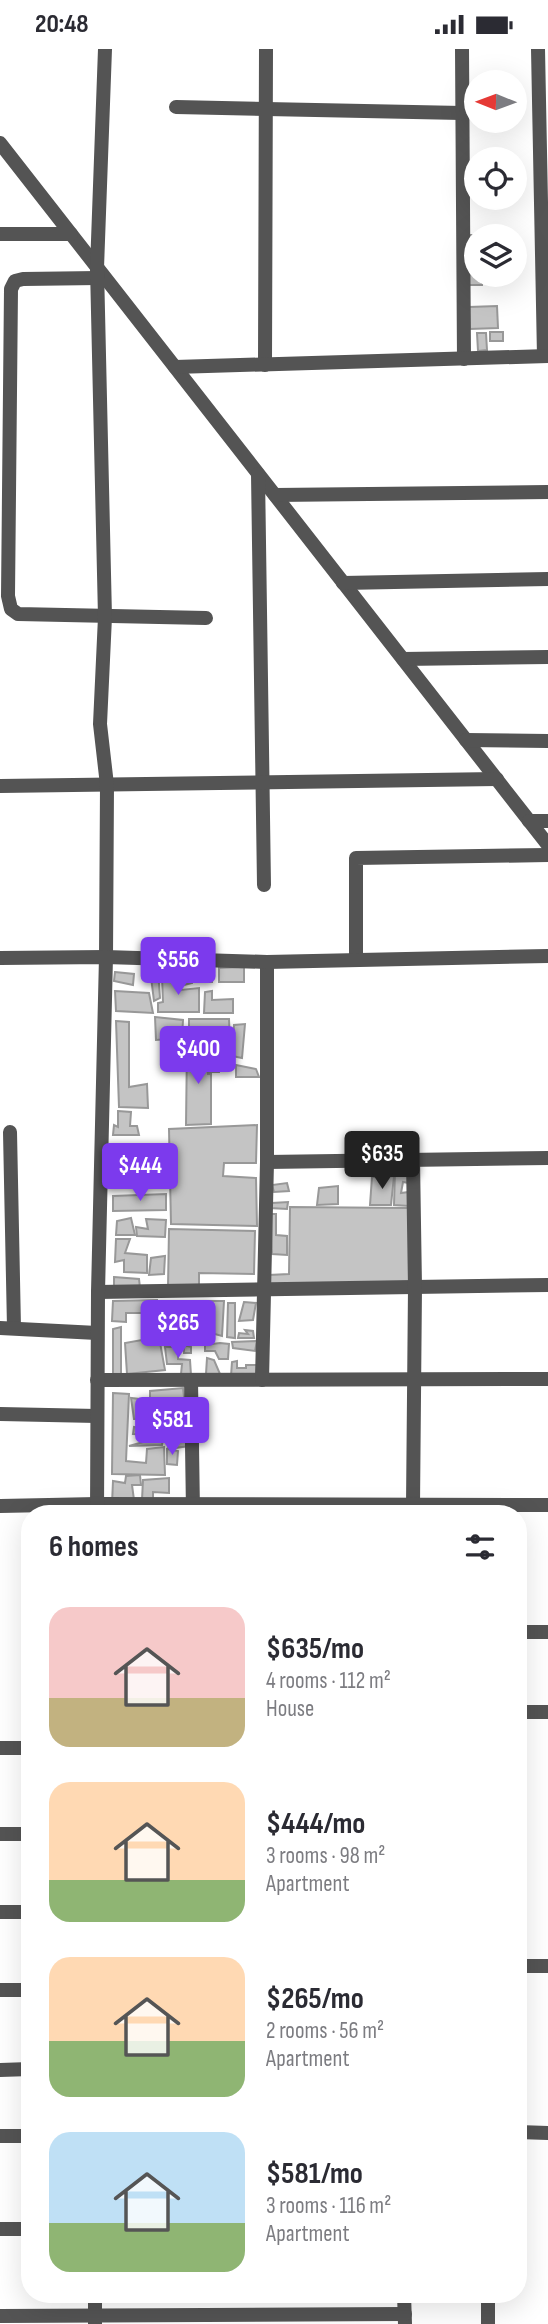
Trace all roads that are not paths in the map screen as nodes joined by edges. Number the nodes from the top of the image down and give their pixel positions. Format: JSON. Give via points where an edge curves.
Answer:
{"nodes":[{"id":1,"x":105,"y":49,"type":"edge"},
{"id":2,"x":266,"y":49,"type":"edge"},
{"id":3,"x":462,"y":49,"type":"edge"},
{"id":4,"x":538,"y":49,"type":"edge"},
{"id":5,"x":176,"y":107,"type":"dead end"},
{"id":6,"x":265,"y":109,"type":"junction"},
{"id":7,"x":462,"y":113,"type":"junction"},
{"id":8,"x":0,"y":143,"type":"edge"},
{"id":9,"x":0,"y":234,"type":"edge"},
{"id":10,"x":71,"y":234,"type":"junction"},
{"id":11,"x":98,"y":273,"type":"junction"},
{"id":12,"x":546,"y":356,"type":"edge"},
{"id":13,"x":464,"y":359,"type":"junction"},
{"id":14,"x":265,"y":365,"type":"junction"},
{"id":15,"x":175,"y":367,"type":"junction"},
{"id":16,"x":258,"y":474,"type":"junction"},
{"id":17,"x":548,"y":492,"type":"edge"},
{"id":18,"x":275,"y":495,"type":"junction"},
{"id":19,"x":548,"y":579,"type":"edge"},
{"id":20,"x":344,"y":583,"type":"junction"},
{"id":21,"x":104,"y":617,"type":"junction"},
{"id":22,"x":206,"y":618,"type":"dead end"},
{"id":23,"x":548,"y":657,"type":"edge"},
{"id":24,"x":403,"y":659,"type":"junction"},
{"id":25,"x":467,"y":740,"type":"junction"},
{"id":26,"x":548,"y":741,"type":"edge"},
{"id":27,"x":497,"y":779,"type":"junction"},
{"id":28,"x":263,"y":782,"type":"junction"},
{"id":29,"x":107,"y":785,"type":"junction"},
{"id":30,"x":0,"y":786,"type":"edge"},
{"id":31,"x":529,"y":821,"type":"junction"},
{"id":32,"x":548,"y":821,"type":"edge"},
{"id":33,"x":548,"y":845,"type":"edge"},
{"id":34,"x":548,"y":855,"type":"edge"},
{"id":35,"x":264,"y":885,"type":"dead end"},
{"id":36,"x":548,"y":956,"type":"edge"},
{"id":37,"x":106,"y":957,"type":"junction"},
{"id":38,"x":0,"y":958,"type":"edge"},
{"id":39,"x":356,"y":960,"type":"junction"},
{"id":40,"x":267,"y":962,"type":"junction"},
{"id":41,"x":10,"y":1132,"type":"dead end"},
{"id":42,"x":548,"y":1158,"type":"edge"},
{"id":43,"x":414,"y":1160,"type":"junction"},
{"id":44,"x":267,"y":1162,"type":"junction"},
{"id":45,"x":548,"y":1285,"type":"edge"},
{"id":46,"x":415,"y":1287,"type":"junction"},
{"id":47,"x":266,"y":1288,"type":"junction"},
{"id":48,"x":98,"y":1292,"type":"junction"},
{"id":49,"x":7,"y":1328,"type":"edge"},
{"id":50,"x":97,"y":1333,"type":"junction"},
{"id":51,"x":548,"y":1379,"type":"edge"},
{"id":52,"x":97,"y":1380,"type":"junction"},
{"id":53,"x":191,"y":1380,"type":"junction"},
{"id":54,"x":262,"y":1380,"type":"junction"},
{"id":55,"x":413,"y":1380,"type":"junction"},
{"id":56,"x":0,"y":1414,"type":"edge"},
{"id":57,"x":97,"y":1416,"type":"junction"},
{"id":58,"x":97,"y":1505,"type":"edge"},
{"id":59,"x":193,"y":1505,"type":"edge"},
{"id":60,"x":406,"y":1505,"type":"edge"},
{"id":61,"x":527,"y":1505,"type":"edge"},
{"id":62,"x":548,"y":1505,"type":"edge"},
{"id":63,"x":0,"y":1506,"type":"edge"},
{"id":64,"x":21,"y":1507,"type":"edge"},
{"id":65,"x":527,"y":1632,"type":"edge"},
{"id":66,"x":548,"y":1632,"type":"edge"},
{"id":67,"x":527,"y":1712,"type":"edge"},
{"id":68,"x":548,"y":1712,"type":"edge"},
{"id":69,"x":0,"y":1748,"type":"edge"},
{"id":70,"x":21,"y":1748,"type":"edge"},
{"id":71,"x":0,"y":1834,"type":"edge"},
{"id":72,"x":21,"y":1834,"type":"edge"},
{"id":73,"x":0,"y":1912,"type":"edge"},
{"id":74,"x":21,"y":1912,"type":"edge"},
{"id":75,"x":527,"y":1966,"type":"edge"},
{"id":76,"x":548,"y":1966,"type":"edge"},
{"id":77,"x":0,"y":1990,"type":"edge"},
{"id":78,"x":21,"y":1990,"type":"edge"},
{"id":79,"x":21,"y":2069,"type":"edge"},
{"id":80,"x":0,"y":2070,"type":"edge"},
{"id":81,"x":527,"y":2132,"type":"edge"},
{"id":82,"x":548,"y":2133,"type":"edge"},
{"id":83,"x":0,"y":2136,"type":"edge"},
{"id":84,"x":21,"y":2136,"type":"edge"},
{"id":85,"x":0,"y":2229,"type":"edge"},
{"id":86,"x":21,"y":2229,"type":"edge"},
{"id":87,"x":488,"y":2303,"type":"edge"},
{"id":88,"x":0,"y":2316,"type":"edge"},
{"id":89,"x":405,"y":2319,"type":"edge"},
{"id":90,"x":95,"y":2320,"type":"edge"},
{"id":91,"x":488,"y":2324,"type":"edge"}],
"edges":[{"from":1,"to":11,"type":"street"},
{"from":2,"to":6,"type":"street"},
{"from":3,"to":7,"type":"street"},
{"from":4,"to":12,"type":"street"},
{"from":5,"to":6,"type":"street"},
{"from":6,"to":7,"type":"street"},
{"from":6,"to":14,"type":"street"},
{"from":7,"to":13,"type":"street"},
{"from":8,"to":10,"type":"street"},
{"from":9,"to":10,"type":"street"},
{"from":10,"to":11,"type":"street"},
{"from":11,"to":15,"type":"street"},
{"from":11,"to":21,"type":"street"},
{"from":11,"to":21,"type":"street","via":[[23,279],[15,281],[11,289],[8,596],[11,609],[18,614]]},
{"from":12,"to":13,"type":"street"},
{"from":13,"to":14,"type":"street"},
{"from":14,"to":15,"type":"street"},
{"from":15,"to":16,"type":"street"},
{"from":16,"to":18,"type":"street"},
{"from":16,"to":28,"type":"street"},
{"from":17,"to":18,"type":"street"},
{"from":18,"to":20,"type":"street"},
{"from":19,"to":20,"type":"street"},
{"from":20,"to":24,"type":"street"},
{"from":21,"to":22,"type":"street"},
{"from":21,"to":29,"type":"street","via":[[100,724]]},
{"from":23,"to":24,"type":"street"},
{"from":24,"to":25,"type":"street"},
{"from":25,"to":26,"type":"street"},
{"from":25,"to":27,"type":"street"},
{"from":27,"to":28,"type":"street"},
{"from":27,"to":31,"type":"street"},
{"from":28,"to":29,"type":"street"},
{"from":28,"to":35,"type":"street"},
{"from":29,"to":30,"type":"street"},
{"from":29,"to":37,"type":"street"},
{"from":31,"to":32,"type":"street"},
{"from":31,"to":33,"type":"street"},
{"from":34,"to":39,"type":"street","via":[[356,858]]},
{"from":36,"to":39,"type":"street"},
{"from":37,"to":38,"type":"street"},
{"from":37,"to":40,"type":"street"},
{"from":37,"to":48,"type":"street"},
{"from":39,"to":40,"type":"street"},
{"from":40,"to":44,"type":"street"},
{"from":41,"to":49,"type":"street"},
{"from":42,"to":43,"type":"street"},
{"from":43,"to":44,"type":"street"},
{"from":43,"to":46,"type":"street"},
{"from":44,"to":47,"type":"street"},
{"from":45,"to":46,"type":"street"},
{"from":46,"to":47,"type":"street"},
{"from":46,"to":55,"type":"street"},
{"from":47,"to":48,"type":"street"},
{"from":47,"to":54,"type":"street"},
{"from":48,"to":50,"type":"street"},
{"from":49,"to":50,"type":"street"},
{"from":50,"to":52,"type":"street"},
{"from":51,"to":55,"type":"street"},
{"from":52,"to":53,"type":"street"},
{"from":52,"to":57,"type":"street"},
{"from":53,"to":54,"type":"street"},
{"from":53,"to":59,"type":"street"},
{"from":54,"to":55,"type":"street"},
{"from":55,"to":60,"type":"street"},
{"from":56,"to":57,"type":"street"},
{"from":57,"to":58,"type":"street"},
{"from":61,"to":62,"type":"street"},
{"from":63,"to":64,"type":"street"},
{"from":65,"to":66,"type":"street"},
{"from":67,"to":68,"type":"street"},
{"from":69,"to":70,"type":"street"},
{"from":71,"to":72,"type":"street"},
{"from":73,"to":74,"type":"street"},
{"from":75,"to":76,"type":"street"},
{"from":77,"to":78,"type":"street"},
{"from":79,"to":80,"type":"street"},
{"from":81,"to":82,"type":"street"},
{"from":83,"to":84,"type":"street"},
{"from":85,"to":86,"type":"street"},
{"from":87,"to":91,"type":"street"},
{"from":88,"to":90,"type":"street"},
{"from":89,"to":90,"type":"street"}]}
